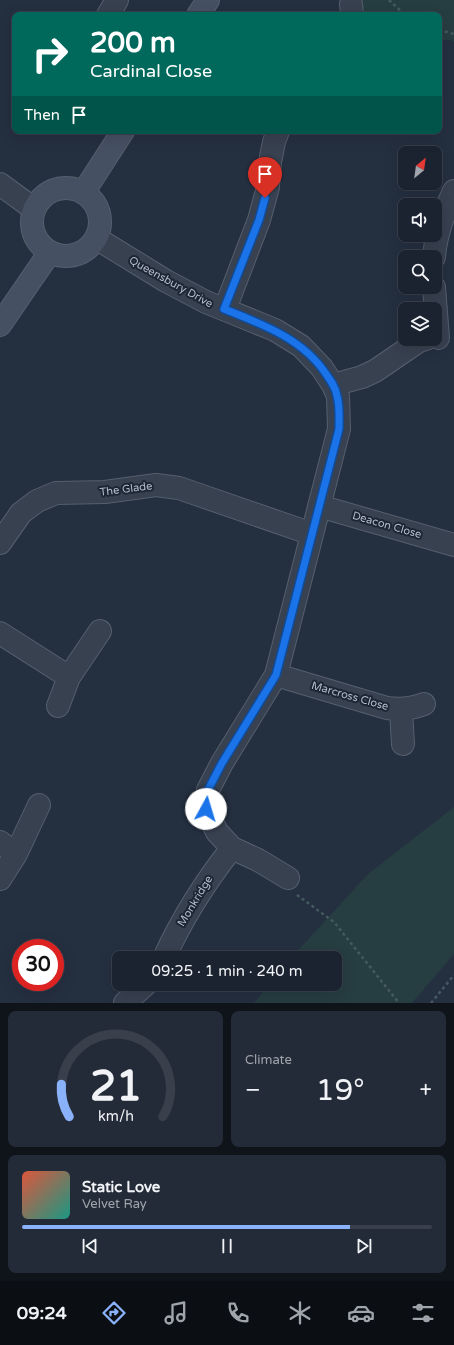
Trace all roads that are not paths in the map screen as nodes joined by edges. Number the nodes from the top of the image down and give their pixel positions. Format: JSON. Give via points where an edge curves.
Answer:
{"nodes":[{"id":1,"x":117,"y":0,"type":"edge"},
{"id":2,"x":208,"y":0,"type":"edge"},
{"id":3,"x":110,"y":12,"type":"edge"},
{"id":4,"x":200,"y":12,"type":"edge"},
{"id":5,"x":121,"y":134,"type":"edge"},
{"id":6,"x":277,"y":134,"type":"edge"},
{"id":7,"x":0,"y":184,"type":"edge"},
{"id":8,"x":454,"y":191,"type":"edge"},
{"id":9,"x":83,"y":193,"type":"junction"},
{"id":10,"x":34,"y":209,"type":"junction"},
{"id":11,"x":96,"y":238,"type":"junction"},
{"id":12,"x":434,"y":250,"type":"edge"},
{"id":13,"x":50,"y":252,"type":"junction"},
{"id":14,"x":224,"y":309,"type":"junction"},
{"id":15,"x":0,"y":325,"type":"edge"},
{"id":16,"x":412,"y":346,"type":"edge"},
{"id":17,"x":334,"y":385,"type":"junction"},
{"id":18,"x":319,"y":506,"type":"junction"},
{"id":19,"x":312,"y":534,"type":"junction"},
{"id":20,"x":0,"y":543,"type":"edge"},
{"id":21,"x":454,"y":545,"type":"edge"},
{"id":22,"x":100,"y":631,"type":"dead end"},
{"id":23,"x":0,"y":633,"type":"edge"},
{"id":24,"x":276,"y":675,"type":"junction"},
{"id":25,"x":69,"y":677,"type":"junction"},
{"id":26,"x":424,"y":704,"type":"dead end"},
{"id":27,"x":58,"y":706,"type":"dead end"},
{"id":28,"x":401,"y":710,"type":"junction"},
{"id":29,"x":403,"y":744,"type":"dead end"},
{"id":30,"x":39,"y":806,"type":"dead end"},
{"id":31,"x":8,"y":848,"type":"edge"},
{"id":32,"x":232,"y":848,"type":"junction"},
{"id":33,"x":288,"y":878,"type":"road end"},
{"id":34,"x":0,"y":879,"type":"edge"},
{"id":35,"x":167,"y":951,"type":"edge"},
{"id":36,"x":138,"y":991,"type":"edge"},
{"id":37,"x":125,"y":1003,"type":"edge"}],
"edges":[{"from":1,"to":3,"type":"street"},
{"from":2,"to":4,"type":"street"},
{"from":5,"to":9,"type":"street"},
{"from":6,"to":14,"type":"street","via":[[270,162],[268,187],[259,220]]},
{"from":7,"to":10,"type":"street"},
{"from":8,"to":12,"type":"street","via":[[444,212]]},
{"from":9,"to":10,"type":"street","via":[[72,189],[60,189],[49,193]]},
{"from":9,"to":11,"type":"street","via":[[93,201],[99,213],[100,226]]},
{"from":10,"to":13,"type":"street","via":[[32,223],[35,234],[41,245]]},
{"from":11,"to":13,"type":"street","via":[[88,248],[76,254],[63,256]]},
{"from":11,"to":14,"type":"street","name":"Queensbury Drive","via":[[166,281]]},
{"from":13,"to":15,"type":"street"},
{"from":14,"to":17,"type":"street","name":"Queensbury Drive","via":[[275,330],[301,346]]},
{"from":16,"to":17,"type":"street","via":[[375,371]]},
{"from":17,"to":18,"type":"street","name":"Queensbury Drive","via":[[338,396],[339,429]]},
{"from":18,"to":19,"type":"street","name":"Queensbury Drive"},
{"from":18,"to":21,"type":"street","name":"Deacon Close"},
{"from":19,"to":20,"type":"street","name":"The Glade","via":[[179,488],[156,485],[105,492],[56,493],[37,501],[21,513]]},
{"from":19,"to":24,"type":"street","name":"Queensbury Drive"},
{"from":22,"to":25,"type":"street"},
{"from":23,"to":25,"type":"street"},
{"from":24,"to":28,"type":"street","name":"Marcross Close"},
{"from":24,"to":32,"type":"street","name":"Queensbury Drive","via":[[208,790],[206,809],[216,832]]},
{"from":25,"to":27,"type":"street"},
{"from":26,"to":28,"type":"street","name":"Marcross Close"},
{"from":28,"to":29,"type":"street"},
{"from":30,"to":31,"type":"street"},
{"from":31,"to":34,"type":"street"},
{"from":32,"to":33,"type":"street","name":"Queensbury Drive"},
{"from":32,"to":35,"type":"street","name":"Monkridge","via":[[212,873]]},
{"from":36,"to":37,"type":"street"}]}
